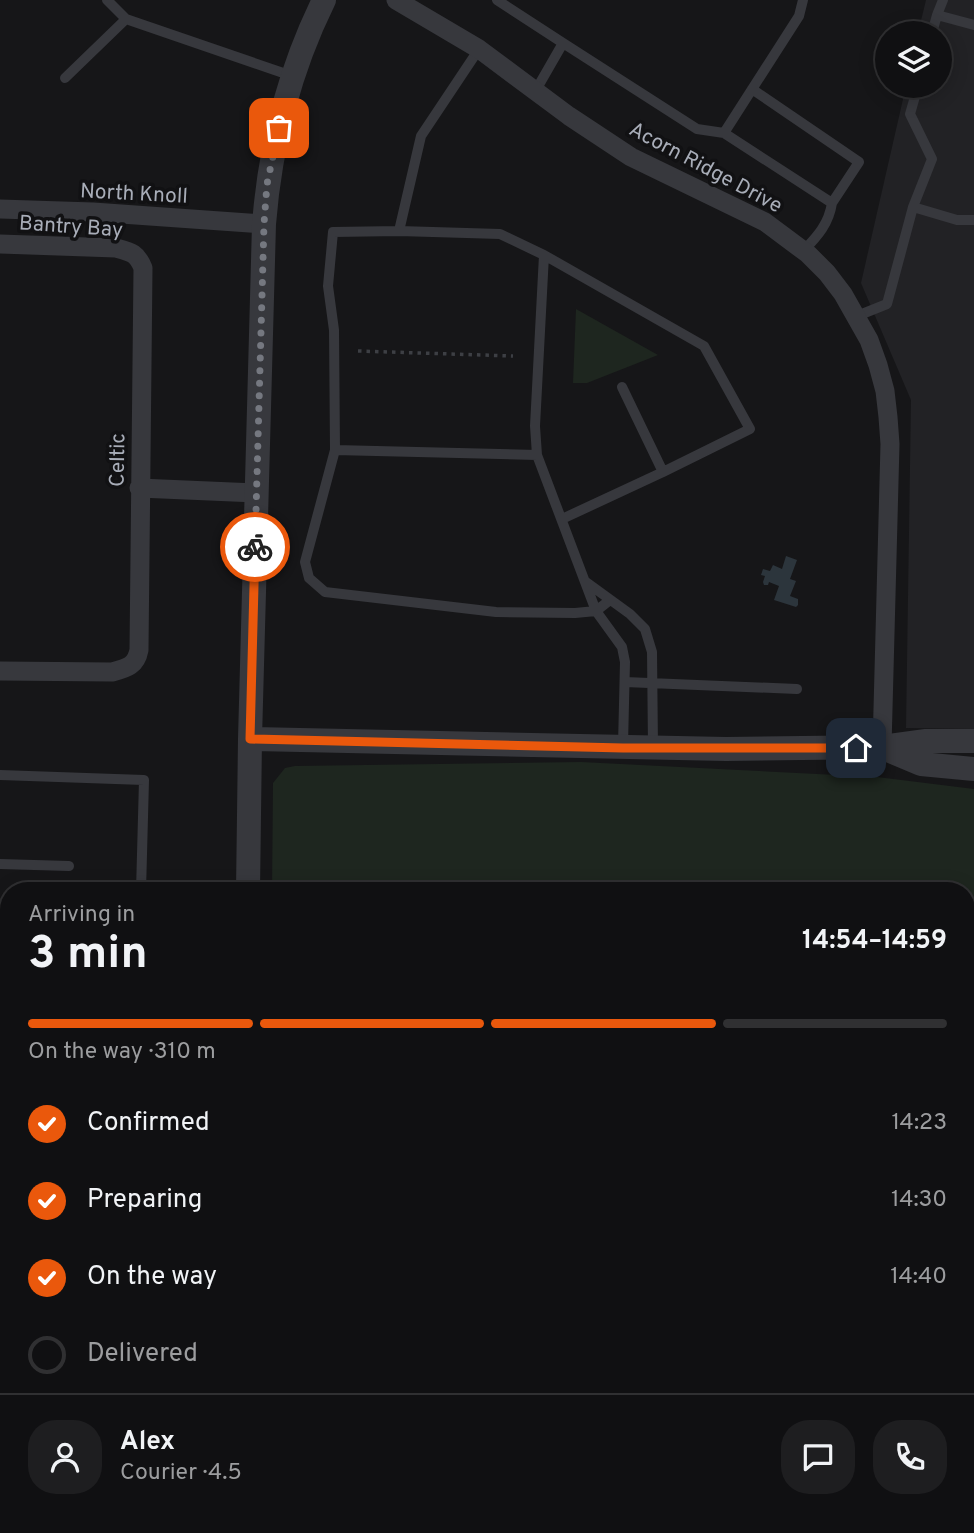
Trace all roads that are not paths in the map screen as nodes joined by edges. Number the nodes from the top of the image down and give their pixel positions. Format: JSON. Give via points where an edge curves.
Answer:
{"nodes":[{"id":1,"x":107,"y":0,"type":"edge"},
{"id":2,"x":324,"y":0,"type":"edge"},
{"id":3,"x":396,"y":0,"type":"edge"},
{"id":4,"x":497,"y":0,"type":"edge"},
{"id":5,"x":803,"y":0,"type":"edge"},
{"id":6,"x":943,"y":0,"type":"edge"},
{"id":7,"x":937,"y":15,"type":"junction"},
{"id":8,"x":126,"y":19,"type":"junction"},
{"id":9,"x":935,"y":21,"type":"edge"},
{"id":10,"x":974,"y":25,"type":"edge"},
{"id":11,"x":563,"y":43,"type":"junction"},
{"id":12,"x":479,"y":48,"type":"junction"},
{"id":13,"x":293,"y":76,"type":"junction"},
{"id":14,"x":65,"y":78,"type":"dead end"},
{"id":15,"x":752,"y":89,"type":"junction"},
{"id":16,"x":536,"y":90,"type":"junction"},
{"id":17,"x":915,"y":98,"type":"edge"},
{"id":18,"x":724,"y":133,"type":"junction"},
{"id":19,"x":832,"y":203,"type":"junction"},
{"id":20,"x":913,"y":207,"type":"junction"},
{"id":21,"x":0,"y":209,"type":"edge"},
{"id":22,"x":974,"y":220,"type":"edge"},
{"id":23,"x":264,"y":224,"type":"junction"},
{"id":24,"x":399,"y":231,"type":"junction"},
{"id":25,"x":0,"y":244,"type":"edge"},
{"id":26,"x":804,"y":250,"type":"junction"},
{"id":27,"x":544,"y":255,"type":"junction"},
{"id":28,"x":139,"y":257,"type":"joint"},
{"id":29,"x":857,"y":316,"type":"junction"},
{"id":30,"x":622,"y":387,"type":"dead end"},
{"id":31,"x":335,"y":450,"type":"junction"},
{"id":32,"x":537,"y":455,"type":"junction"},
{"id":33,"x":663,"y":472,"type":"junction"},
{"id":34,"x":139,"y":488,"type":"junction"},
{"id":35,"x":257,"y":493,"type":"junction"},
{"id":36,"x":562,"y":519,"type":"junction"},
{"id":37,"x":586,"y":581,"type":"junction"},
{"id":38,"x":610,"y":600,"type":"junction"},
{"id":39,"x":596,"y":611,"type":"junction"},
{"id":40,"x":0,"y":671,"type":"edge"},
{"id":41,"x":625,"y":682,"type":"junction"},
{"id":42,"x":654,"y":682,"type":"junction"},
{"id":43,"x":797,"y":689,"type":"dead end"},
{"id":44,"x":250,"y":739,"type":"junction"},
{"id":45,"x":974,"y":741,"type":"edge"},
{"id":46,"x":882,"y":747,"type":"junction"},
{"id":47,"x":623,"y":748,"type":"junction"},
{"id":48,"x":653,"y":748,"type":"junction"},
{"id":49,"x":974,"y":769,"type":"edge"},
{"id":50,"x":0,"y":775,"type":"edge"},
{"id":51,"x":0,"y":864,"type":"edge"},
{"id":52,"x":69,"y":866,"type":"dead end"},
{"id":53,"x":141,"y":882,"type":"edge"},
{"id":54,"x":248,"y":882,"type":"edge"}],
"edges":[{"from":1,"to":8,"type":"lane"},
{"from":2,"to":13,"type":"street"},
{"from":3,"to":12,"type":"street","name":"Acorn Ridge Drive"},
{"from":4,"to":11,"type":"lane"},
{"from":5,"to":15,"type":"lane","via":[[799,16]]},
{"from":6,"to":7,"type":"lane"},
{"from":7,"to":9,"type":"lane"},
{"from":7,"to":10,"type":"lane"},
{"from":8,"to":13,"type":"lane"},
{"from":8,"to":14,"type":"lane"},
{"from":11,"to":16,"type":"lane"},
{"from":11,"to":18,"type":"lane","via":[[697,129]]},
{"from":12,"to":16,"type":"street","name":"Acorn Ridge Drive"},
{"from":12,"to":24,"type":"lane","via":[[421,136]]},
{"from":13,"to":23,"type":"street","via":[[267,184]]},
{"from":15,"to":18,"type":"lane"},
{"from":15,"to":19,"type":"lane","via":[[859,162]]},
{"from":16,"to":26,"type":"street","name":"Acorn Ridge Drive","via":[[631,157],[765,222]]},
{"from":17,"to":20,"type":"lane","via":[[910,114],[932,159]]},
{"from":18,"to":19,"type":"lane"},
{"from":19,"to":26,"type":"lane","via":[[826,223]]},
{"from":20,"to":22,"type":"lane"},
{"from":20,"to":29,"type":"lane","via":[[887,304]]},
{"from":21,"to":23,"type":"street","name":"North Knoll"},
{"from":23,"to":35,"type":"street"},
{"from":24,"to":27,"type":"lane","via":[[500,234]]},
{"from":24,"to":31,"type":"lane","via":[[333,232],[328,286],[334,330]]},
{"from":25,"to":28,"type":"street","name":"Bantry Bay","via":[[116,248]]},
{"from":26,"to":29,"type":"street","name":"Acorn Ridge Drive","via":[[827,273]]},
{"from":27,"to":32,"type":"lane"},
{"from":27,"to":33,"type":"lane","via":[[704,346],[750,429]]},
{"from":28,"to":34,"type":"street","name":"Celtic","via":[[143,268]]},
{"from":29,"to":46,"type":"street","name":"Acorn Ridge Drive","via":[[885,391],[890,444]]},
{"from":30,"to":33,"type":"lane"},
{"from":31,"to":32,"type":"lane"},
{"from":31,"to":39,"type":"lane","via":[[305,562],[309,578],[325,592],[496,612]]},
{"from":32,"to":36,"type":"lane"},
{"from":33,"to":36,"type":"lane"},
{"from":34,"to":35,"type":"street"},
{"from":34,"to":40,"type":"street","name":"Celtic","via":[[139,650],[134,662],[112,672]]},
{"from":35,"to":44,"type":"street"},
{"from":36,"to":37,"type":"lane"},
{"from":37,"to":38,"type":"lane"},
{"from":37,"to":39,"type":"lane"},
{"from":38,"to":39,"type":"lane"},
{"from":38,"to":42,"type":"lane","via":[[645,629]]},
{"from":39,"to":41,"type":"lane","via":[[622,647]]},
{"from":41,"to":42,"type":"lane"},
{"from":41,"to":47,"type":"lane"},
{"from":42,"to":43,"type":"lane"},
{"from":42,"to":48,"type":"lane"},
{"from":44,"to":47,"type":"street"},
{"from":44,"to":54,"type":"street"},
{"from":45,"to":46,"type":"street"},
{"from":46,"to":48,"type":"street"},
{"from":46,"to":49,"type":"street","via":[[921,764]]},
{"from":47,"to":48,"type":"street"},
{"from":50,"to":53,"type":"lane","via":[[144,780]]},
{"from":51,"to":52,"type":"lane"}]}
